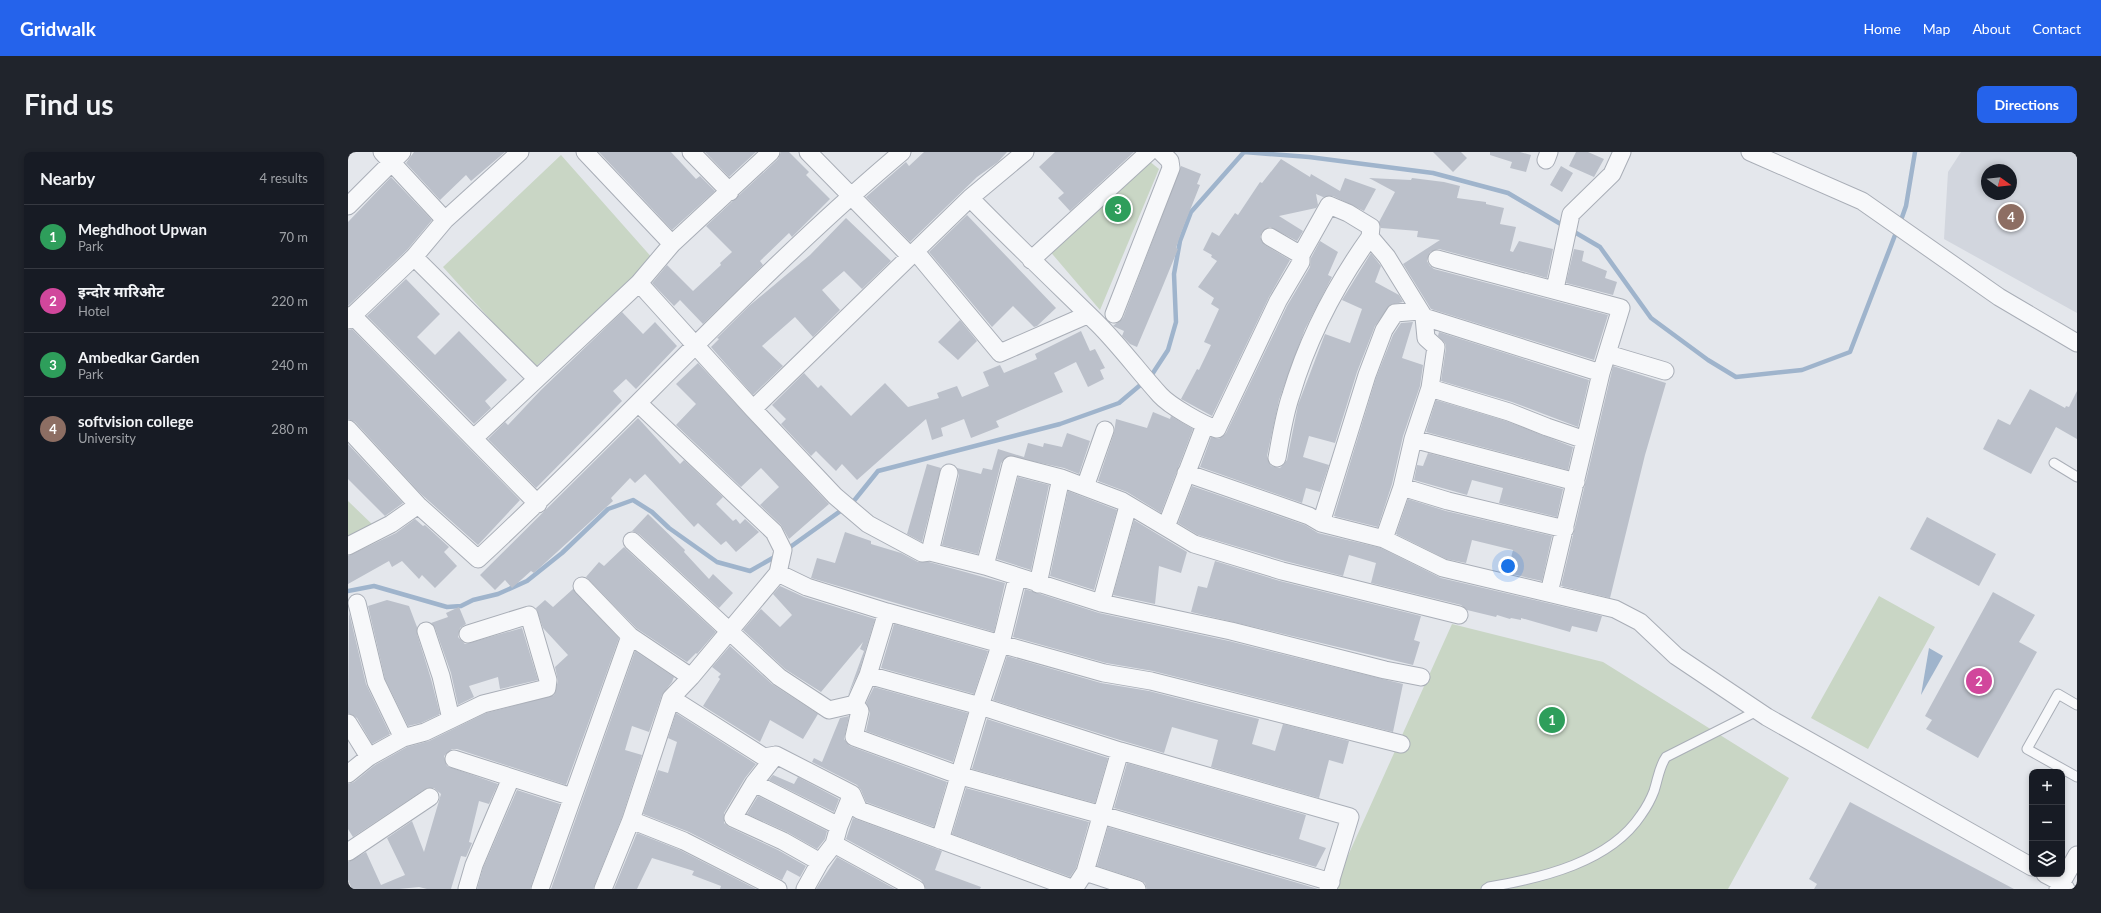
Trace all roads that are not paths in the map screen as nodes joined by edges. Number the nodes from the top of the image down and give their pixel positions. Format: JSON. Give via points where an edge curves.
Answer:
{"nodes":[{"id":1,"x":520,"y":152,"type":"edge"},
{"id":2,"x":585,"y":152,"type":"edge"},
{"id":3,"x":691,"y":152,"type":"edge"},
{"id":4,"x":771,"y":152,"type":"edge"},
{"id":5,"x":808,"y":152,"type":"edge"},
{"id":6,"x":902,"y":152,"type":"edge"},
{"id":7,"x":1025,"y":152,"type":"edge"},
{"id":8,"x":1149,"y":152,"type":"edge"},
{"id":9,"x":1161,"y":152,"type":"edge"},
{"id":10,"x":1622,"y":152,"type":"edge"},
{"id":11,"x":1750,"y":152,"type":"edge"},
{"id":12,"x":392,"y":156,"type":"edge"},
{"id":13,"x":730,"y":192,"type":"junction"},
{"id":14,"x":850,"y":196,"type":"junction"},
{"id":15,"x":970,"y":198,"type":"junction"},
{"id":16,"x":348,"y":206,"type":"edge"},
{"id":17,"x":445,"y":220,"type":"junction"},
{"id":18,"x":1270,"y":237,"type":"dead end"},
{"id":19,"x":1370,"y":237,"type":"junction"},
{"id":20,"x":672,"y":244,"type":"junction"},
{"id":21,"x":913,"y":254,"type":"junction"},
{"id":22,"x":1301,"y":255,"type":"junction"},
{"id":23,"x":414,"y":257,"type":"junction"},
{"id":24,"x":1437,"y":259,"type":"dead end"},
{"id":25,"x":1031,"y":260,"type":"junction"},
{"id":26,"x":639,"y":283,"type":"junction"},
{"id":27,"x":1555,"y":289,"type":"junction"},
{"id":28,"x":1114,"y":314,"type":"dead end"},
{"id":29,"x":1422,"y":314,"type":"junction"},
{"id":30,"x":1087,"y":315,"type":"junction"},
{"id":31,"x":350,"y":318,"type":"edge"},
{"id":32,"x":2077,"y":342,"type":"edge"},
{"id":33,"x":696,"y":346,"type":"junction"},
{"id":34,"x":1608,"y":354,"type":"junction"},
{"id":35,"x":1665,"y":371,"type":"dead end"},
{"id":36,"x":1601,"y":373,"type":"junction"},
{"id":37,"x":536,"y":378,"type":"junction"},
{"id":38,"x":1430,"y":388,"type":"junction"},
{"id":39,"x":638,"y":402,"type":"junction"},
{"id":40,"x":753,"y":409,"type":"junction"},
{"id":41,"x":1205,"y":425,"type":"junction"},
{"id":42,"x":348,"y":428,"type":"edge"},
{"id":43,"x":1105,"y":430,"type":"dead end"},
{"id":44,"x":474,"y":438,"type":"junction"},
{"id":45,"x":1413,"y":439,"type":"junction"},
{"id":46,"x":1586,"y":440,"type":"junction"},
{"id":47,"x":1277,"y":458,"type":"dead end"},
{"id":48,"x":2054,"y":463,"type":"dead end"},
{"id":49,"x":949,"y":473,"type":"dead end"},
{"id":50,"x":1186,"y":473,"type":"junction"},
{"id":51,"x":2077,"y":477,"type":"edge"},
{"id":52,"x":1061,"y":478,"type":"junction"},
{"id":53,"x":1576,"y":482,"type":"junction"},
{"id":54,"x":1085,"y":487,"type":"junction"},
{"id":55,"x":1402,"y":487,"type":"junction"},
{"id":56,"x":538,"y":504,"type":"junction"},
{"id":57,"x":418,"y":505,"type":"junction"},
{"id":58,"x":1128,"y":506,"type":"junction"},
{"id":59,"x":1321,"y":523,"type":"junction"},
{"id":60,"x":1166,"y":527,"type":"junction"},
{"id":61,"x":1565,"y":529,"type":"junction"},
{"id":62,"x":1384,"y":539,"type":"junction"},
{"id":63,"x":632,"y":541,"type":"dead end"},
{"id":64,"x":348,"y":546,"type":"edge"},
{"id":65,"x":930,"y":552,"type":"junction"},
{"id":66,"x":985,"y":566,"type":"junction"},
{"id":67,"x":778,"y":573,"type":"junction"},
{"id":68,"x":1017,"y":578,"type":"junction"},
{"id":69,"x":1038,"y":584,"type":"junction"},
{"id":70,"x":582,"y":586,"type":"dead end"},
{"id":71,"x":1549,"y":593,"type":"junction"},
{"id":72,"x":357,"y":603,"type":"dead end"},
{"id":73,"x":1101,"y":604,"type":"junction"},
{"id":74,"x":887,"y":612,"type":"junction"},
{"id":75,"x":1459,"y":615,"type":"dead end"},
{"id":76,"x":426,"y":631,"type":"dead end"},
{"id":77,"x":729,"y":631,"type":"junction"},
{"id":78,"x":468,"y":634,"type":"dead end"},
{"id":79,"x":630,"y":636,"type":"junction"},
{"id":80,"x":1001,"y":643,"type":"junction"},
{"id":81,"x":868,"y":675,"type":"junction"},
{"id":82,"x":692,"y":677,"type":"junction"},
{"id":83,"x":1421,"y":677,"type":"dead end"},
{"id":84,"x":670,"y":698,"type":"junction"},
{"id":85,"x":855,"y":704,"type":"junction"},
{"id":86,"x":2077,"y":705,"type":"edge"},
{"id":87,"x":980,"y":706,"type":"junction"},
{"id":88,"x":1762,"y":714,"type":"junction"},
{"id":89,"x":451,"y":719,"type":"junction"},
{"id":90,"x":348,"y":723,"type":"edge"},
{"id":91,"x":403,"y":738,"type":"junction"},
{"id":92,"x":1402,"y":744,"type":"dead end"},
{"id":93,"x":1120,"y":751,"type":"junction"},
{"id":94,"x":776,"y":755,"type":"junction"},
{"id":95,"x":368,"y":757,"type":"junction"},
{"id":96,"x":454,"y":759,"type":"dead end"},
{"id":97,"x":348,"y":774,"type":"edge"},
{"id":98,"x":961,"y":776,"type":"junction"},
{"id":99,"x":2077,"y":777,"type":"edge"},
{"id":100,"x":511,"y":778,"type":"junction"},
{"id":101,"x":754,"y":783,"type":"junction"},
{"id":102,"x":852,"y":794,"type":"junction"},
{"id":103,"x":430,"y":797,"type":"dead end"},
{"id":104,"x":572,"y":797,"type":"junction"},
{"id":105,"x":1102,"y":815,"type":"junction"},
{"id":106,"x":631,"y":820,"type":"junction"},
{"id":107,"x":839,"y":826,"type":"junction"},
{"id":108,"x":940,"y":840,"type":"junction"},
{"id":109,"x":834,"y":844,"type":"junction"},
{"id":110,"x":348,"y":852,"type":"edge"},
{"id":111,"x":2077,"y":854,"type":"edge"},
{"id":112,"x":820,"y":862,"type":"junction"},
{"id":113,"x":2029,"y":864,"type":"edge"},
{"id":114,"x":1084,"y":872,"type":"junction"},
{"id":115,"x":2050,"y":877,"type":"edge"},
{"id":116,"x":1329,"y":886,"type":"edge"},
{"id":117,"x":2066,"y":886,"type":"edge"},
{"id":118,"x":467,"y":889,"type":"edge"},
{"id":119,"x":540,"y":889,"type":"edge"},
{"id":120,"x":603,"y":889,"type":"edge"},
{"id":121,"x":778,"y":889,"type":"edge"},
{"id":122,"x":805,"y":889,"type":"edge"},
{"id":123,"x":916,"y":889,"type":"edge"},
{"id":124,"x":1074,"y":889,"type":"edge"},
{"id":125,"x":1137,"y":889,"type":"edge"},
{"id":126,"x":1486,"y":889,"type":"edge"}],
"edges":[{"from":1,"to":17,"type":"street"},
{"from":2,"to":20,"type":"street"},
{"from":3,"to":13,"type":"street"},
{"from":4,"to":13,"type":"street"},
{"from":5,"to":14,"type":"street"},
{"from":6,"to":14,"type":"street"},
{"from":7,"to":15,"type":"street"},
{"from":8,"to":25,"type":"street"},
{"from":9,"to":28,"type":"street","via":[[1170,161],[1171,168]]},
{"from":10,"to":27,"type":"street","via":[[1612,174],[1571,214]]},
{"from":11,"to":32,"type":"street","via":[[1862,202],[1998,297]]},
{"from":12,"to":16,"type":"street"},
{"from":12,"to":17,"type":"street"},
{"from":13,"to":20,"type":"street"},
{"from":14,"to":21,"type":"street"},
{"from":14,"to":33,"type":"street"},
{"from":15,"to":21,"type":"street"},
{"from":15,"to":25,"type":"street"},
{"from":17,"to":23,"type":"street"},
{"from":18,"to":22,"type":"street"},
{"from":19,"to":22,"type":"street","via":[[1371,227],[1329,205]]},
{"from":19,"to":29,"type":"street","via":[[1387,257]]},
{"from":19,"to":47,"type":"street","via":[[1346,270],[1316,327],[1290,396]]},
{"from":20,"to":26,"type":"street"},
{"from":21,"to":30,"type":"street","via":[[1000,353]]},
{"from":21,"to":40,"type":"street"},
{"from":22,"to":41,"type":"street","via":[[1301,262],[1278,301],[1217,429]]},
{"from":23,"to":31,"type":"street"},
{"from":23,"to":37,"type":"street"},
{"from":24,"to":27,"type":"street"},
{"from":25,"to":30,"type":"street"},
{"from":26,"to":33,"type":"street"},
{"from":26,"to":37,"type":"street"},
{"from":27,"to":34,"type":"street","via":[[1621,308]]},
{"from":29,"to":36,"type":"street"},
{"from":29,"to":38,"type":"street","via":[[1426,338],[1436,347]]},
{"from":29,"to":59,"type":"street","via":[[1395,313],[1384,330],[1367,375]]},
{"from":30,"to":41,"type":"street","via":[[1135,364],[1161,396]]},
{"from":31,"to":44,"type":"street"},
{"from":33,"to":39,"type":"street"},
{"from":33,"to":40,"type":"street"},
{"from":34,"to":35,"type":"street"},
{"from":34,"to":36,"type":"street"},
{"from":36,"to":46,"type":"street"},
{"from":37,"to":44,"type":"street"},
{"from":38,"to":45,"type":"street"},
{"from":38,"to":46,"type":"street","via":[[1509,412]]},
{"from":39,"to":56,"type":"street"},
{"from":39,"to":67,"type":"street","via":[[774,532],[783,550]]},
{"from":40,"to":65,"type":"street","via":[[835,496],[868,524],[922,553]]},
{"from":41,"to":50,"type":"street"},
{"from":42,"to":57,"type":"street"},
{"from":43,"to":54,"type":"street"},
{"from":44,"to":56,"type":"street"},
{"from":45,"to":53,"type":"street"},
{"from":45,"to":55,"type":"street"},
{"from":46,"to":53,"type":"street"},
{"from":48,"to":51,"type":"lane"},
{"from":49,"to":65,"type":"street"},
{"from":50,"to":59,"type":"street","via":[[1308,516]]},
{"from":50,"to":60,"type":"street"},
{"from":52,"to":54,"type":"street"},
{"from":52,"to":66,"type":"street","via":[[1011,465]]},
{"from":52,"to":69,"type":"street"},
{"from":53,"to":61,"type":"street"},
{"from":54,"to":58,"type":"street","via":[[1122,501]]},
{"from":55,"to":61,"type":"street","via":[[1448,501]]},
{"from":55,"to":62,"type":"street"},
{"from":56,"to":57,"type":"street","via":[[478,558]]},
{"from":57,"to":64,"type":"street","via":[[391,524]]},
{"from":58,"to":60,"type":"street"},
{"from":58,"to":73,"type":"street"},
{"from":59,"to":62,"type":"street"},
{"from":60,"to":75,"type":"street","via":[[1194,544],[1282,571]]},
{"from":61,"to":71,"type":"street"},
{"from":62,"to":71,"type":"street","via":[[1443,568]]},
{"from":63,"to":77,"type":"street"},
{"from":65,"to":66,"type":"street"},
{"from":66,"to":68,"type":"street"},
{"from":67,"to":74,"type":"street","via":[[807,586]]},
{"from":67,"to":77,"type":"street"},
{"from":68,"to":69,"type":"street"},
{"from":68,"to":80,"type":"street"},
{"from":69,"to":73,"type":"street"},
{"from":70,"to":79,"type":"street"},
{"from":71,"to":88,"type":"street","via":[[1615,609],[1640,622],[1676,656]]},
{"from":72,"to":91,"type":"street","via":[[376,682]]},
{"from":73,"to":83,"type":"street","via":[[1230,631]]},
{"from":74,"to":80,"type":"street"},
{"from":74,"to":81,"type":"street"},
{"from":76,"to":89,"type":"street","via":[[441,676]]},
{"from":77,"to":82,"type":"street"},
{"from":77,"to":85,"type":"street","via":[[779,677],[829,710]]},
{"from":78,"to":89,"type":"street","via":[[529,615],[548,680],[547,688],[483,704]]},
{"from":79,"to":82,"type":"street"},
{"from":79,"to":104,"type":"street"},
{"from":80,"to":87,"type":"street"},
{"from":80,"to":92,"type":"street","via":[[1104,673],[1151,681]]},
{"from":81,"to":85,"type":"street"},
{"from":81,"to":87,"type":"street"},
{"from":82,"to":84,"type":"street"},
{"from":84,"to":94,"type":"street","via":[[764,757]]},
{"from":84,"to":106,"type":"street"},
{"from":85,"to":98,"type":"street","via":[[860,711],[854,737]]},
{"from":86,"to":99,"type":"lane","via":[[2058,694],[2027,749]]},
{"from":87,"to":93,"type":"street"},
{"from":87,"to":98,"type":"street"},
{"from":88,"to":113,"type":"street"},
{"from":88,"to":126,"type":"lane","via":[[1666,757],[1654,792],[1641,815],[1622,838],[1590,859],[1518,882]]},
{"from":89,"to":91,"type":"street","via":[[426,732]]},
{"from":90,"to":95,"type":"street"},
{"from":91,"to":95,"type":"street"},
{"from":93,"to":105,"type":"street"},
{"from":93,"to":116,"type":"street","via":[[1350,817]]},
{"from":94,"to":101,"type":"street"},
{"from":94,"to":102,"type":"street"},
{"from":95,"to":97,"type":"street"},
{"from":96,"to":100,"type":"street"},
{"from":98,"to":105,"type":"street"},
{"from":98,"to":108,"type":"street"},
{"from":100,"to":104,"type":"street"},
{"from":100,"to":118,"type":"street","via":[[474,865]]},
{"from":101,"to":107,"type":"street"},
{"from":101,"to":112,"type":"street","via":[[733,818],[783,841]]},
{"from":102,"to":107,"type":"street"},
{"from":102,"to":108,"type":"street","via":[[859,810]]},
{"from":103,"to":110,"type":"street"},
{"from":104,"to":119,"type":"street"},
{"from":105,"to":114,"type":"street"},
{"from":105,"to":116,"type":"street"},
{"from":106,"to":120,"type":"street"},
{"from":106,"to":121,"type":"street","via":[[684,842]]},
{"from":107,"to":109,"type":"street"},
{"from":108,"to":124,"type":"street"},
{"from":109,"to":112,"type":"street"},
{"from":109,"to":123,"type":"street"},
{"from":111,"to":117,"type":"street"},
{"from":112,"to":122,"type":"street"},
{"from":114,"to":124,"type":"street"},
{"from":114,"to":125,"type":"street"},
{"from":115,"to":117,"type":"street"}]}
